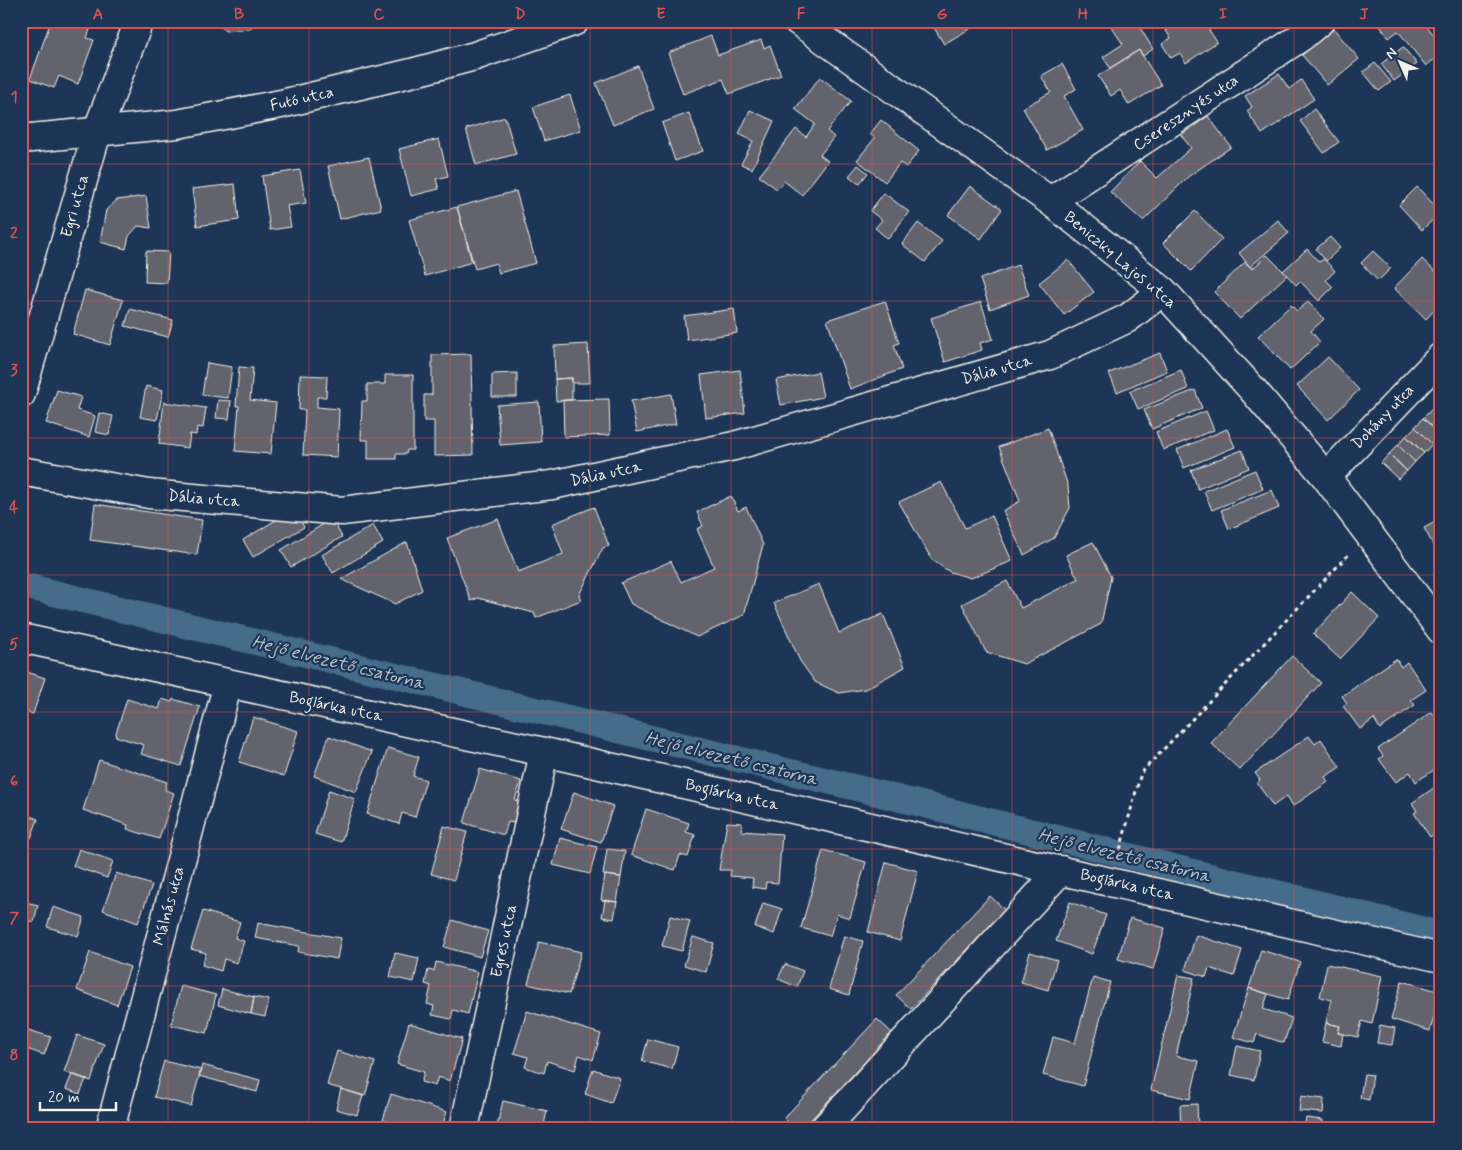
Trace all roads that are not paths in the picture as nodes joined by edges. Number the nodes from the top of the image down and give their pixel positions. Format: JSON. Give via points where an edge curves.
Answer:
{"nodes":[{"id":1,"x":139,"y":21,"type":"edge"},
{"id":2,"x":575,"y":21,"type":"edge"},
{"id":3,"x":798,"y":21,"type":"edge"},
{"id":4,"x":1320,"y":21,"type":"edge"},
{"id":5,"x":97,"y":132,"type":"junction"},
{"id":6,"x":21,"y":139,"type":"edge"},
{"id":7,"x":1050,"y":202,"type":"junction"},
{"id":8,"x":1163,"y":291,"type":"junction"},
{"id":9,"x":1441,"y":357,"type":"edge"},
{"id":10,"x":21,"y":394,"type":"edge"},
{"id":11,"x":21,"y":471,"type":"edge"},
{"id":12,"x":1326,"y":477,"type":"junction"},
{"id":13,"x":1441,"y":630,"type":"edge"},
{"id":14,"x":21,"y":638,"type":"edge"},
{"id":15,"x":228,"y":684,"type":"junction"},
{"id":16,"x":544,"y":752,"type":"junction"},
{"id":17,"x":1061,"y":870,"type":"junction"},
{"id":18,"x":1441,"y":958,"type":"edge"},
{"id":19,"x":110,"y":1129,"type":"edge"},
{"id":20,"x":464,"y":1129,"type":"edge"},
{"id":21,"x":824,"y":1129,"type":"edge"}],
"edges":[{"from":1,"to":5,"type":"street","name":"Egri utca"},
{"from":2,"to":5,"type":"street","name":"Futó utca","via":[[475,56],[281,104],[177,124]]},
{"from":3,"to":7,"type":"street","name":"Beniczky Lajos utca"},
{"from":4,"to":7,"type":"street","name":"Cseresznyés utca"},
{"from":5,"to":6,"type":"street","name":"Futó utca"},
{"from":5,"to":10,"type":"street","name":"Egri utca"},
{"from":7,"to":8,"type":"street","name":"Beniczky Lajos utca"},
{"from":8,"to":11,"type":"street","name":"Dália utca","via":[[1128,318],[1050,355],[734,446],[552,485],[342,511],[149,494]]},
{"from":8,"to":12,"type":"street","name":"Beniczky Lajos utca"},
{"from":9,"to":12,"type":"street","name":"Dohány utca"},
{"from":12,"to":13,"type":"street","name":"Beniczky Lajos utca"},
{"from":14,"to":15,"type":"street","name":"Boglárka utca"},
{"from":15,"to":16,"type":"street","name":"Boglárka utca"},
{"from":15,"to":19,"type":"street","name":"Málnás utca"},
{"from":16,"to":17,"type":"street","name":"Boglárka utca"},
{"from":16,"to":20,"type":"street","name":"Egres utca"},
{"from":17,"to":18,"type":"street","name":"Boglárka utca"},
{"from":17,"to":21,"type":"street"}]}
